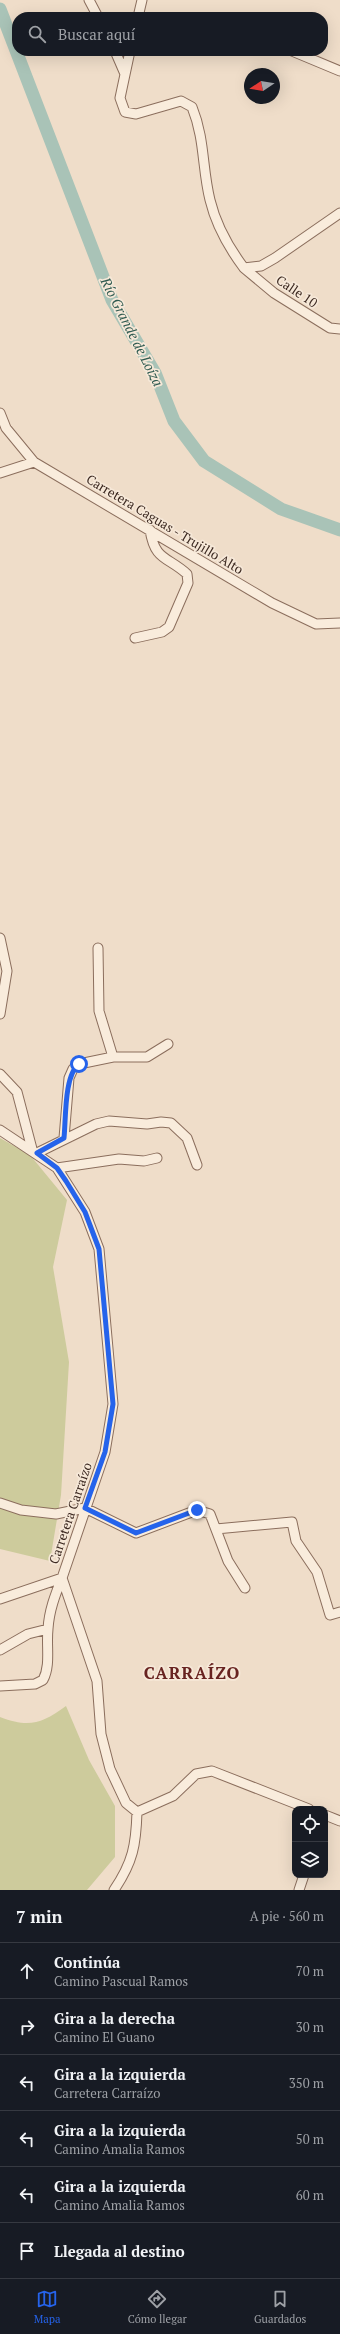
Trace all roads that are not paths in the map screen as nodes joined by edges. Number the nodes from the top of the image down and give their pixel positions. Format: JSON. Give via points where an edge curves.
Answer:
{"nodes":[{"id":1,"x":89,"y":0,"type":"edge"},
{"id":2,"x":142,"y":0,"type":"edge"},
{"id":3,"x":95,"y":12,"type":"edge"},
{"id":4,"x":139,"y":12,"type":"edge"},
{"id":5,"x":117,"y":56,"type":"edge"},
{"id":6,"x":129,"y":56,"type":"edge"},
{"id":7,"x":304,"y":56,"type":"edge"},
{"id":8,"x":340,"y":71,"type":"edge"},
{"id":9,"x":125,"y":74,"type":"junction"},
{"id":10,"x":340,"y":213,"type":"edge"},
{"id":11,"x":244,"y":268,"type":"junction"},
{"id":12,"x":340,"y":328,"type":"edge"},
{"id":13,"x":0,"y":413,"type":"edge"},
{"id":14,"x":34,"y":462,"type":"junction"},
{"id":15,"x":0,"y":473,"type":"edge"},
{"id":16,"x":150,"y":530,"type":"junction"},
{"id":17,"x":340,"y":624,"type":"edge"},
{"id":18,"x":135,"y":638,"type":"dead end"},
{"id":19,"x":0,"y":938,"type":"edge"},
{"id":20,"x":98,"y":948,"type":"dead end"},
{"id":21,"x":0,"y":1014,"type":"edge"},
{"id":22,"x":168,"y":1044,"type":"dead end"},
{"id":23,"x":113,"y":1057,"type":"junction"},
{"id":24,"x":0,"y":1074,"type":"edge"},
{"id":25,"x":0,"y":1130,"type":"edge"},
{"id":26,"x":64,"y":1138,"type":"junction"},
{"id":27,"x":34,"y":1151,"type":"junction"},
{"id":28,"x":157,"y":1158,"type":"dead end"},
{"id":29,"x":196,"y":1161,"type":"dead end"},
{"id":30,"x":57,"y":1168,"type":"junction"},
{"id":31,"x":0,"y":1503,"type":"edge"},
{"id":32,"x":85,"y":1508,"type":"junction"},
{"id":33,"x":216,"y":1528,"type":"junction"},
{"id":34,"x":62,"y":1578,"type":"junction"},
{"id":35,"x":245,"y":1588,"type":"dead end"},
{"id":36,"x":0,"y":1599,"type":"edge"},
{"id":37,"x":340,"y":1612,"type":"edge"},
{"id":38,"x":48,"y":1629,"type":"junction"},
{"id":39,"x":0,"y":1650,"type":"edge"},
{"id":40,"x":0,"y":1686,"type":"edge"},
{"id":41,"x":300,"y":1806,"type":"edge"},
{"id":42,"x":137,"y":1812,"type":"junction"},
{"id":43,"x":328,"y":1816,"type":"edge"},
{"id":44,"x":340,"y":1821,"type":"edge"},
{"id":45,"x":303,"y":1878,"type":"edge"},
{"id":46,"x":114,"y":1890,"type":"edge"},
{"id":47,"x":299,"y":1890,"type":"edge"}],
"edges":[{"from":1,"to":3,"type":"street"},
{"from":2,"to":4,"type":"street"},
{"from":5,"to":9,"type":"street"},
{"from":6,"to":9,"type":"street"},
{"from":7,"to":8,"type":"street"},
{"from":9,"to":11,"type":"street","name":"Calle 10","via":[[120,98],[125,112],[136,114],[181,101],[192,107],[200,126],[210,200],[228,246]]},
{"from":10,"to":11,"type":"street","via":[[268,262],[261,266]]},
{"from":11,"to":12,"type":"street","name":"Calle 10","via":[[274,293],[330,328]]},
{"from":13,"to":14,"type":"street","name":"Carretera Caguas - Trujillo Alto","via":[[6,428]]},
{"from":14,"to":15,"type":"street"},
{"from":14,"to":16,"type":"street","name":"Carretera Caguas - Trujillo Alto"},
{"from":16,"to":17,"type":"street","name":"Carretera Caguas - Trujillo Alto","via":[[272,603],[316,624]]},
{"from":16,"to":18,"type":"street","via":[[152,546],[159,555],[187,574],[188,583],[169,627],[162,632]]},
{"from":19,"to":21,"type":"street","via":[[7,971]]},
{"from":20,"to":23,"type":"street","via":[[98,1011]]},
{"from":22,"to":23,"type":"street","via":[[147,1057]]},
{"from":23,"to":26,"type":"street","via":[[79,1064],[73,1069],[69,1078]]},
{"from":24,"to":27,"type":"street","via":[[17,1092]]},
{"from":25,"to":27,"type":"street","name":"Carretera Carraízo"},
{"from":26,"to":27,"type":"street"},
{"from":26,"to":29,"type":"street","via":[[109,1121],[171,1123],[187,1138]]},
{"from":27,"to":30,"type":"street","name":"Carretera Carraízo"},
{"from":28,"to":30,"type":"street","via":[[144,1161],[119,1159]]},
{"from":30,"to":32,"type":"street","name":"Carretera Carraízo","via":[[85,1212],[99,1249],[113,1404],[105,1452]]},
{"from":31,"to":32,"type":"street","via":[[21,1510],[56,1514]]},
{"from":32,"to":33,"type":"street","via":[[136,1533],[197,1510],[210,1514]]},
{"from":32,"to":34,"type":"street","name":"Carretera Carraízo"},
{"from":33,"to":35,"type":"street","via":[[228,1561]]},
{"from":33,"to":37,"type":"street","via":[[292,1522],[296,1541],[317,1572],[330,1615]]},
{"from":34,"to":36,"type":"street"},
{"from":34,"to":38,"type":"street","via":[[53,1598]]},
{"from":34,"to":42,"type":"street","name":"Carretera Carraízo","via":[[97,1681],[102,1734],[110,1769],[126,1803]]},
{"from":38,"to":39,"type":"street","via":[[28,1634]]},
{"from":38,"to":40,"type":"street","via":[[47,1666],[42,1680],[35,1684]]},
{"from":41,"to":42,"type":"street","via":[[212,1771],[196,1774],[173,1796]]},
{"from":42,"to":46,"type":"street","via":[[133,1857]]},
{"from":43,"to":44,"type":"street"},
{"from":45,"to":47,"type":"street"}]}
